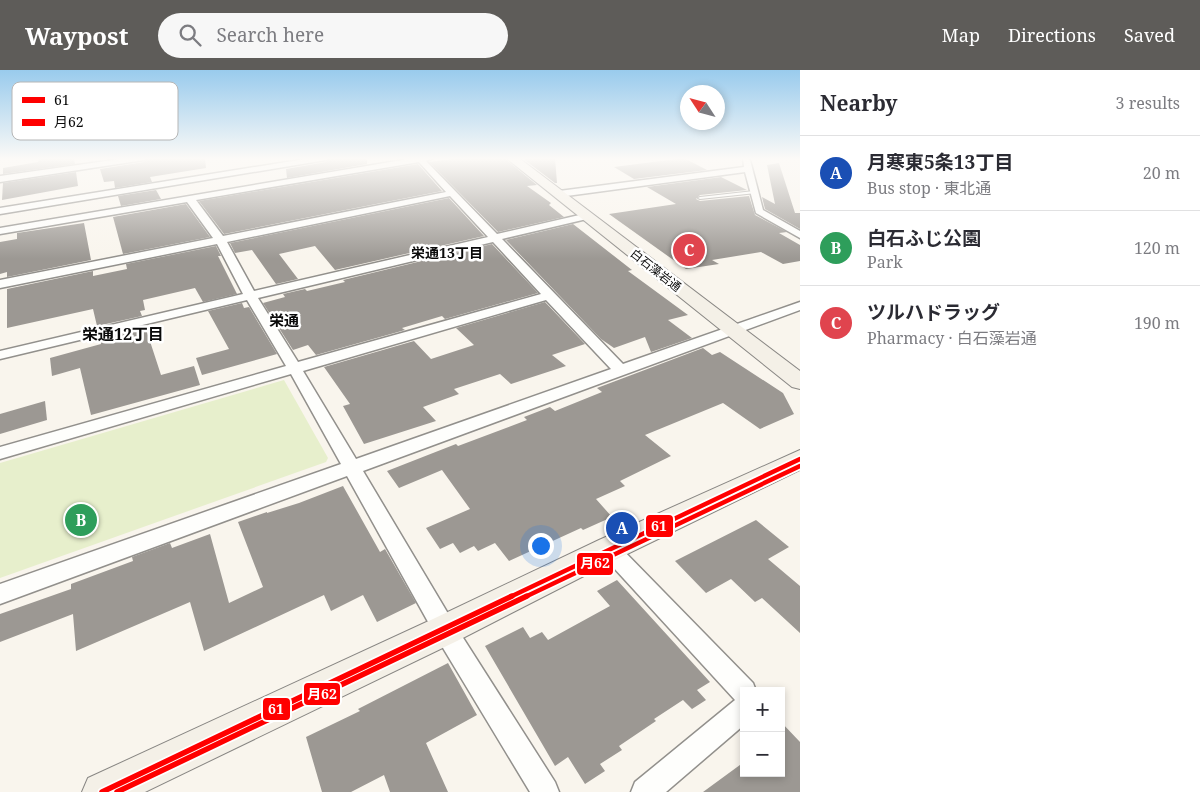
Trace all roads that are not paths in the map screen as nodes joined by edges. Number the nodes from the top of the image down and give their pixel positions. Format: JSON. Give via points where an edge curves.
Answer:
{"nodes":[{"id":1,"x":120,"y":192,"type":"edge"},
{"id":2,"x":233,"y":192,"type":"edge"},
{"id":3,"x":556,"y":192,"type":"edge"},
{"id":4,"x":577,"y":192,"type":"edge"},
{"id":5,"x":754,"y":192,"type":"joint"},
{"id":6,"x":453,"y":193,"type":"joint"},
{"id":7,"x":559,"y":194,"type":"junction"},
{"id":8,"x":700,"y":198,"type":"dead end"},
{"id":9,"x":190,"y":199,"type":"junction"},
{"id":10,"x":0,"y":211,"type":"edge"},
{"id":11,"x":588,"y":216,"type":"junction"},
{"id":12,"x":0,"y":231,"type":"edge"},
{"id":13,"x":800,"y":235,"type":"edge"},
{"id":14,"x":496,"y":237,"type":"junction"},
{"id":15,"x":221,"y":241,"type":"junction"},
{"id":16,"x":0,"y":284,"type":"edge"},
{"id":17,"x":250,"y":295,"type":"junction"},
{"id":18,"x":549,"y":295,"type":"junction"},
{"id":19,"x":800,"y":306,"type":"edge"},
{"id":20,"x":734,"y":330,"type":"junction"},
{"id":21,"x":0,"y":355,"type":"edge"},
{"id":22,"x":295,"y":369,"type":"junction"},
{"id":23,"x":621,"y":371,"type":"junction"},
{"id":24,"x":800,"y":382,"type":"edge"},
{"id":25,"x":0,"y":453,"type":"edge"},
{"id":26,"x":800,"y":459,"type":"edge"},
{"id":27,"x":351,"y":467,"type":"junction"},
{"id":28,"x":610,"y":549,"type":"junction"},
{"id":29,"x":0,"y":594,"type":"edge"},
{"id":30,"x":445,"y":630,"type":"junction"},
{"id":31,"x":740,"y":688,"type":"edge"},
{"id":32,"x":740,"y":712,"type":"edge"},
{"id":33,"x":102,"y":792,"type":"edge"},
{"id":34,"x":545,"y":792,"type":"edge"},
{"id":35,"x":646,"y":792,"type":"edge"}],
"edges":[{"from":1,"to":10,"type":"street"},
{"from":2,"to":9,"type":"street"},
{"from":3,"to":7,"type":"main road","name":"白石藻岩通"},
{"from":4,"to":7,"type":"street"},
{"from":5,"to":8,"type":"lane"},
{"from":5,"to":13,"type":"street","via":[[759,211]]},
{"from":6,"to":14,"type":"street"},
{"from":6,"to":15,"type":"street"},
{"from":7,"to":11,"type":"main road","name":"白石藻岩通"},
{"from":9,"to":12,"type":"street"},
{"from":9,"to":15,"type":"street"},
{"from":11,"to":14,"type":"street"},
{"from":11,"to":20,"type":"main road","name":"白石藻岩通"},
{"from":14,"to":17,"type":"street"},
{"from":14,"to":18,"type":"street"},
{"from":15,"to":16,"type":"street"},
{"from":15,"to":17,"type":"street"},
{"from":17,"to":21,"type":"street"},
{"from":17,"to":22,"type":"street"},
{"from":18,"to":22,"type":"street"},
{"from":18,"to":23,"type":"street"},
{"from":19,"to":20,"type":"street"},
{"from":20,"to":23,"type":"street"},
{"from":20,"to":24,"type":"main road","name":"白石藻岩通"},
{"from":22,"to":25,"type":"street"},
{"from":22,"to":27,"type":"street"},
{"from":23,"to":27,"type":"street"},
{"from":26,"to":28,"type":"main road"},
{"from":27,"to":29,"type":"street"},
{"from":27,"to":30,"type":"street"},
{"from":28,"to":30,"type":"main road"},
{"from":28,"to":31,"type":"street"},
{"from":30,"to":33,"type":"main road"},
{"from":30,"to":34,"type":"street"},
{"from":32,"to":35,"type":"street"}]}
